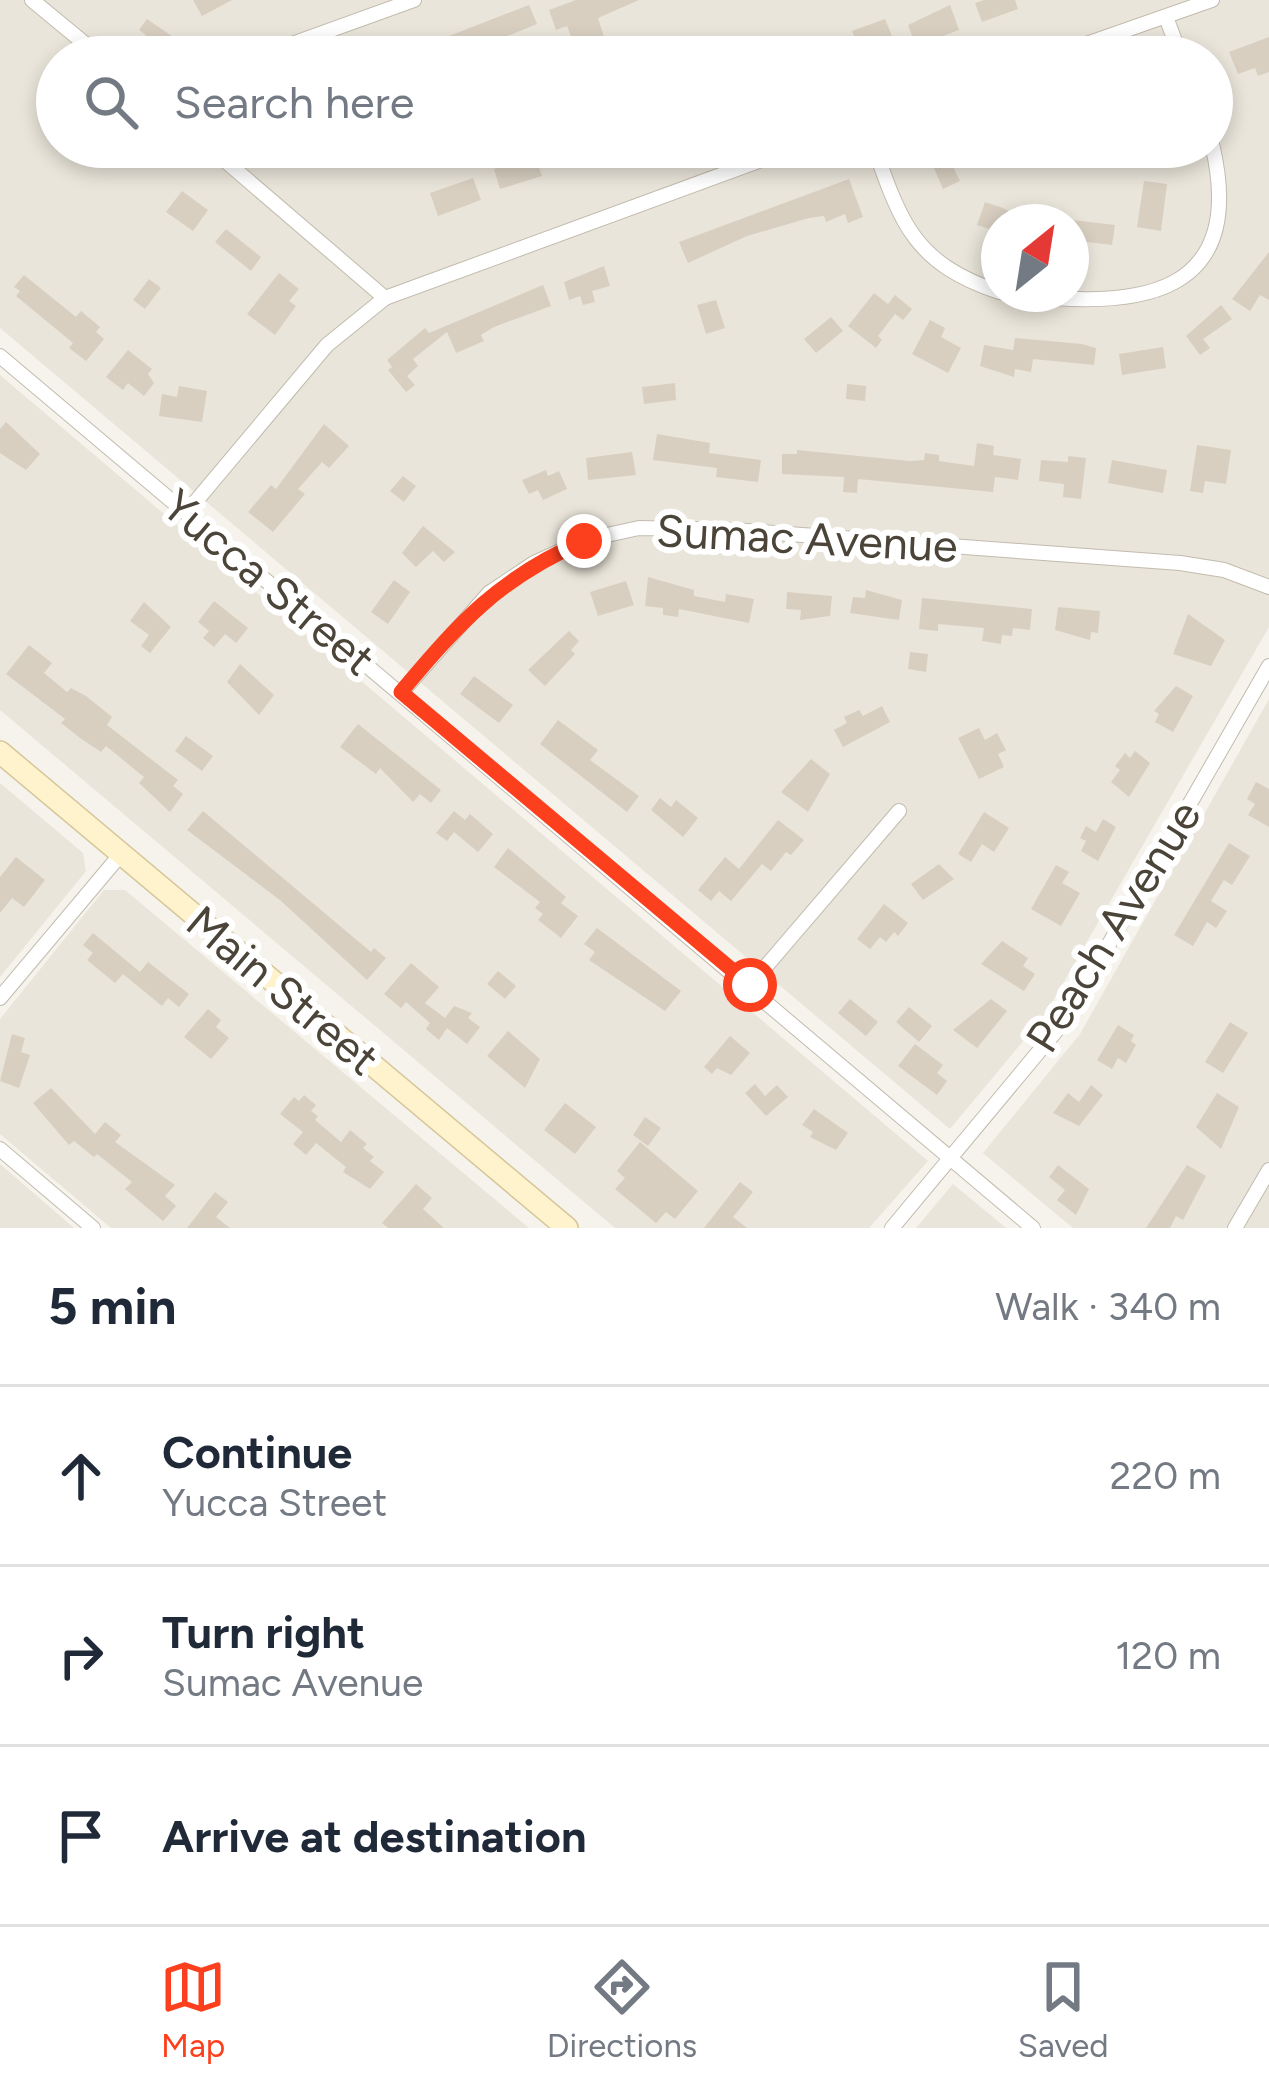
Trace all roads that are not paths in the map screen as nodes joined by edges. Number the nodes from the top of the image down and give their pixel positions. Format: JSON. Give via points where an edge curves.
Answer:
{"nodes":[{"id":1,"x":32,"y":0,"type":"edge"},
{"id":2,"x":414,"y":0,"type":"edge"},
{"id":3,"x":1212,"y":0,"type":"edge"},
{"id":4,"x":1166,"y":16,"type":"junction"},
{"id":5,"x":76,"y":36,"type":"edge"},
{"id":6,"x":314,"y":36,"type":"edge"},
{"id":7,"x":1108,"y":36,"type":"edge"},
{"id":8,"x":1173,"y":36,"type":"edge"},
{"id":9,"x":233,"y":168,"type":"edge"},
{"id":10,"x":740,"y":168,"type":"edge"},
{"id":11,"x":882,"y":168,"type":"edge"},
{"id":12,"x":1218,"y":168,"type":"edge"},
{"id":13,"x":981,"y":285,"type":"edge"},
{"id":14,"x":385,"y":298,"type":"junction"},
{"id":15,"x":1089,"y":299,"type":"edge"},
{"id":16,"x":0,"y":356,"type":"edge"},
{"id":17,"x":186,"y":513,"type":"junction"},
{"id":18,"x":1269,"y":587,"type":"edge"},
{"id":19,"x":1269,"y":666,"type":"edge"},
{"id":20,"x":401,"y":692,"type":"junction"},
{"id":21,"x":0,"y":752,"type":"edge"},
{"id":22,"x":898,"y":812,"type":"dead end"},
{"id":23,"x":121,"y":854,"type":"junction"},
{"id":24,"x":750,"y":985,"type":"junction"},
{"id":25,"x":0,"y":998,"type":"edge"},
{"id":26,"x":0,"y":1149,"type":"edge"},
{"id":27,"x":950,"y":1159,"type":"junction"},
{"id":28,"x":1269,"y":1170,"type":"edge"},
{"id":29,"x":93,"y":1228,"type":"edge"},
{"id":30,"x":567,"y":1228,"type":"edge"},
{"id":31,"x":892,"y":1228,"type":"edge"},
{"id":32,"x":1034,"y":1228,"type":"edge"},
{"id":33,"x":1235,"y":1228,"type":"edge"}],
"edges":[{"from":1,"to":5,"type":"street"},
{"from":2,"to":6,"type":"street"},
{"from":3,"to":4,"type":"street"},
{"from":4,"to":7,"type":"street"},
{"from":4,"to":8,"type":"street"},
{"from":9,"to":14,"type":"street"},
{"from":10,"to":14,"type":"street"},
{"from":11,"to":13,"type":"street","via":[[915,242],[945,270]]},
{"from":12,"to":15,"type":"street","via":[[1218,220],[1184,278],[1143,297]]},
{"from":14,"to":17,"type":"street","via":[[327,345]]},
{"from":16,"to":17,"type":"street","name":"Yucca Street"},
{"from":17,"to":20,"type":"street","name":"Yucca Street"},
{"from":18,"to":20,"type":"street","name":"Sumac Avenue","via":[[1180,563],[639,528],[584,541],[489,593]]},
{"from":19,"to":27,"type":"street","name":"Peach Avenue","via":[[1066,1019]]},
{"from":20,"to":24,"type":"street","name":"Yucca Street"},
{"from":21,"to":23,"type":"main road","name":"Main Street"},
{"from":22,"to":24,"type":"street"},
{"from":23,"to":25,"type":"street"},
{"from":23,"to":30,"type":"main road","name":"Main Street"},
{"from":24,"to":27,"type":"street","name":"Yucca Street"},
{"from":26,"to":29,"type":"street"},
{"from":27,"to":31,"type":"street","name":"Peach Avenue"},
{"from":27,"to":32,"type":"street","name":"Yucca Street"},
{"from":28,"to":33,"type":"street"}]}
